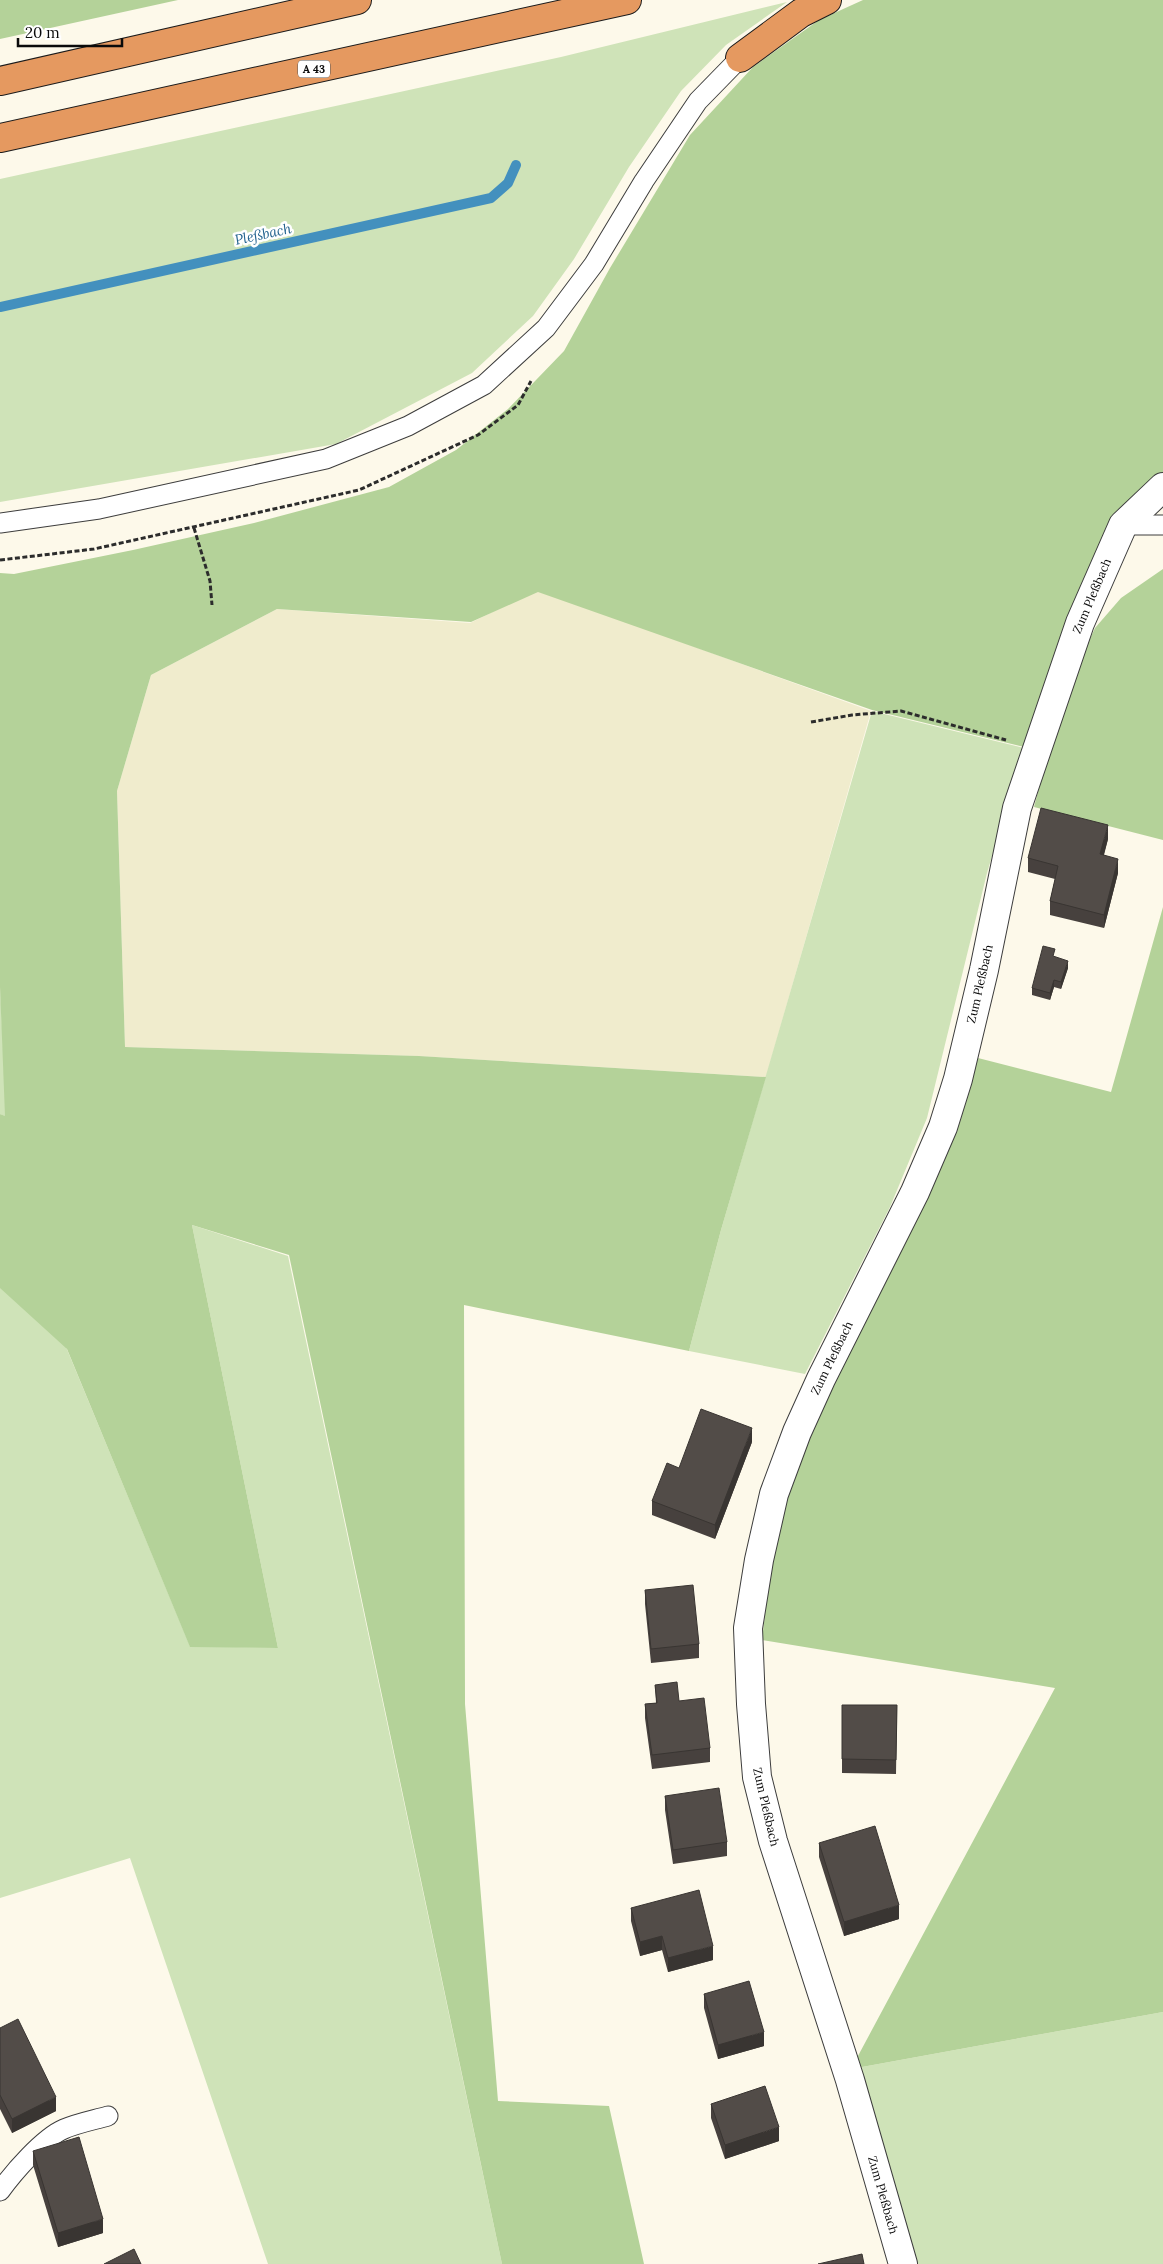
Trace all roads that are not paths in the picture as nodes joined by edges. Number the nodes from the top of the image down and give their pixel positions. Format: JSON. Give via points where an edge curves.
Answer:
{"nodes":[{"id":1,"x":358,"y":0,"type":"edge"},
{"id":2,"x":627,"y":0,"type":"edge"},
{"id":3,"x":827,"y":0,"type":"edge"},
{"id":4,"x":740,"y":58,"type":"joint"},
{"id":5,"x":0,"y":81,"type":"edge"},
{"id":6,"x":0,"y":138,"type":"edge"},
{"id":7,"x":1163,"y":487,"type":"edge"},
{"id":8,"x":0,"y":523,"type":"edge"},
{"id":9,"x":1123,"y":525,"type":"junction"},
{"id":10,"x":1163,"y":525,"type":"edge"},
{"id":11,"x":108,"y":2116,"type":"dead end"},
{"id":12,"x":0,"y":2191,"type":"edge"},
{"id":13,"x":903,"y":2264,"type":"edge"}],
"edges":[{"from":1,"to":5,"type":"highway"},
{"from":2,"to":6,"type":"highway","number":"A 43"},
{"from":3,"to":4,"type":"highway","via":[[801,13]]},
{"from":4,"to":8,"type":"lane","via":[[698,101],[594,264],[546,328],[484,385],[408,426],[326,459],[99,509]]},
{"from":7,"to":9,"type":"street","name":"Zum Pleßbach"},
{"from":9,"to":10,"type":"lane"},
{"from":9,"to":13,"type":"street","name":"Zum Pleßbach","via":[[1080,623],[1036,747],[1018,808],[958,1079],[942,1127],[915,1192],[797,1432],[774,1494],[758,1560],[748,1628],[758,1777],[770,1832],[850,2080]]},
{"from":11,"to":12,"type":"lane","via":[[62,2130],[14,2172]]}]}
